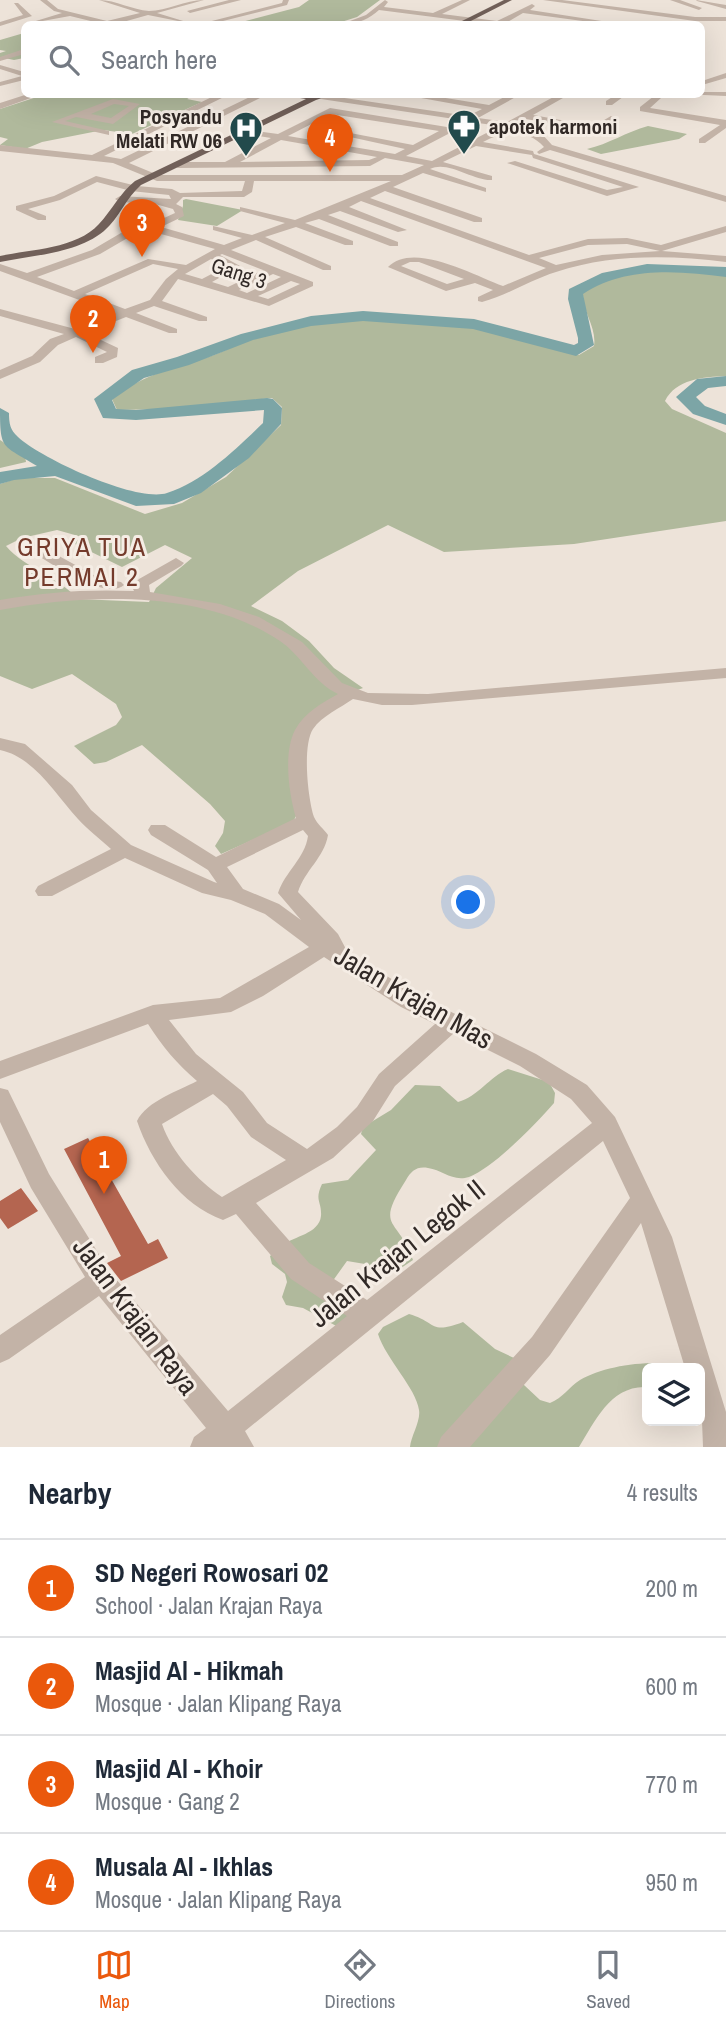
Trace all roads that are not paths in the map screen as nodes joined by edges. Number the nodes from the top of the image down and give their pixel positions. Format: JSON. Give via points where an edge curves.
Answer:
{"nodes":[{"id":1,"x":102,"y":0,"type":"edge"},
{"id":2,"x":165,"y":0,"type":"edge"},
{"id":3,"x":201,"y":0,"type":"edge"},
{"id":4,"x":238,"y":0,"type":"edge"},
{"id":5,"x":270,"y":0,"type":"edge"},
{"id":6,"x":286,"y":0,"type":"edge"},
{"id":7,"x":388,"y":0,"type":"edge"},
{"id":8,"x":502,"y":0,"type":"edge"},
{"id":9,"x":509,"y":0,"type":"edge"},
{"id":10,"x":545,"y":0,"type":"edge"},
{"id":11,"x":673,"y":0,"type":"edge"},
{"id":12,"x":43,"y":1,"type":"edge"},
{"id":13,"x":463,"y":2,"type":"edge"},
{"id":14,"x":135,"y":5,"type":"edge"},
{"id":15,"x":447,"y":6,"type":"junction"},
{"id":16,"x":533,"y":6,"type":"junction"},
{"id":17,"x":701,"y":7,"type":"edge"},
{"id":18,"x":726,"y":7,"type":"edge"},
{"id":19,"x":379,"y":8,"type":"junction"},
{"id":20,"x":106,"y":11,"type":"dead end"},
{"id":21,"x":522,"y":12,"type":"junction"},
{"id":22,"x":637,"y":12,"type":"junction"},
{"id":23,"x":68,"y":13,"type":"junction"},
{"id":24,"x":184,"y":13,"type":"junction"},
{"id":25,"x":435,"y":15,"type":"junction"},
{"id":26,"x":665,"y":15,"type":"junction"},
{"id":27,"x":382,"y":17,"type":"dead end"},
{"id":28,"x":127,"y":18,"type":"junction"},
{"id":29,"x":163,"y":18,"type":"junction"},
{"id":30,"x":511,"y":18,"type":"junction"},
{"id":31,"x":627,"y":18,"type":"junction"},
{"id":32,"x":726,"y":19,"type":"edge"},
{"id":33,"x":41,"y":21,"type":"edge"},
{"id":34,"x":99,"y":21,"type":"edge"},
{"id":35,"x":118,"y":21,"type":"edge"},
{"id":36,"x":176,"y":21,"type":"edge"},
{"id":37,"x":202,"y":21,"type":"edge"},
{"id":38,"x":357,"y":21,"type":"edge"},
{"id":39,"x":423,"y":21,"type":"edge"},
{"id":40,"x":463,"y":21,"type":"edge"},
{"id":41,"x":505,"y":21,"type":"edge"},
{"id":42,"x":538,"y":21,"type":"edge"},
{"id":43,"x":592,"y":21,"type":"edge"},
{"id":44,"x":622,"y":21,"type":"edge"},
{"id":45,"x":655,"y":21,"type":"edge"},
{"id":46,"x":688,"y":21,"type":"edge"},
{"id":47,"x":703,"y":21,"type":"edge"},
{"id":48,"x":0,"y":24,"type":"edge"},
{"id":49,"x":21,"y":27,"type":"edge"},
{"id":50,"x":0,"y":33,"type":"edge"},
{"id":51,"x":21,"y":53,"type":"edge"},
{"id":52,"x":0,"y":59,"type":"edge"},
{"id":53,"x":0,"y":67,"type":"edge"},
{"id":54,"x":21,"y":67,"type":"edge"},
{"id":55,"x":10,"y":70,"type":"junction"},
{"id":56,"x":705,"y":74,"type":"edge"},
{"id":57,"x":21,"y":75,"type":"edge"},
{"id":58,"x":21,"y":77,"type":"edge"},
{"id":59,"x":725,"y":79,"type":"edge"},
{"id":60,"x":705,"y":82,"type":"edge"},
{"id":61,"x":0,"y":84,"type":"edge"},
{"id":62,"x":725,"y":97,"type":"edge"},
{"id":63,"x":25,"y":98,"type":"edge"},
{"id":64,"x":218,"y":98,"type":"edge"},
{"id":65,"x":257,"y":98,"type":"edge"},
{"id":66,"x":299,"y":98,"type":"edge"},
{"id":67,"x":321,"y":98,"type":"edge"},
{"id":68,"x":339,"y":98,"type":"edge"},
{"id":69,"x":428,"y":98,"type":"edge"},
{"id":70,"x":493,"y":98,"type":"edge"},
{"id":71,"x":510,"y":98,"type":"edge"},
{"id":72,"x":559,"y":98,"type":"edge"},
{"id":73,"x":617,"y":98,"type":"edge"},
{"id":74,"x":648,"y":98,"type":"edge"},
{"id":75,"x":686,"y":99,"type":"edge"},
{"id":76,"x":506,"y":100,"type":"junction"},
{"id":77,"x":609,"y":103,"type":"dead end"},
{"id":78,"x":0,"y":106,"type":"edge"},
{"id":79,"x":490,"y":108,"type":"junction"},
{"id":80,"x":711,"y":109,"type":"dead end"},
{"id":81,"x":672,"y":113,"type":"junction"},
{"id":82,"x":83,"y":115,"type":"junction"},
{"id":83,"x":525,"y":116,"type":"junction"},
{"id":84,"x":614,"y":118,"type":"dead end"},
{"id":85,"x":699,"y":118,"type":"junction"},
{"id":86,"x":314,"y":119,"type":"junction"},
{"id":87,"x":472,"y":119,"type":"junction"},
{"id":88,"x":167,"y":122,"type":"junction"},
{"id":89,"x":726,"y":123,"type":"edge"},
{"id":90,"x":655,"y":125,"type":"dead end"},
{"id":91,"x":691,"y":125,"type":"dead end"},
{"id":92,"x":508,"y":126,"type":"junction"},
{"id":93,"x":298,"y":127,"type":"junction"},
{"id":94,"x":196,"y":128,"type":"junction"},
{"id":95,"x":596,"y":129,"type":"junction"},
{"id":96,"x":311,"y":130,"type":"dead end"},
{"id":97,"x":448,"y":130,"type":"junction"},
{"id":98,"x":238,"y":131,"type":"junction"},
{"id":99,"x":106,"y":133,"type":"junction"},
{"id":100,"x":337,"y":134,"type":"dead end"},
{"id":101,"x":406,"y":134,"type":"dead end"},
{"id":102,"x":281,"y":136,"type":"junction"},
{"id":103,"x":419,"y":136,"type":"dead end"},
{"id":104,"x":137,"y":137,"type":"junction"},
{"id":105,"x":92,"y":138,"type":"dead end"},
{"id":106,"x":432,"y":138,"type":"junction"},
{"id":107,"x":702,"y":141,"type":"dead end"},
{"id":108,"x":82,"y":143,"type":"dead end"},
{"id":109,"x":477,"y":143,"type":"junction"},
{"id":110,"x":263,"y":146,"type":"junction"},
{"id":111,"x":549,"y":147,"type":"junction"},
{"id":112,"x":0,"y":148,"type":"edge"},
{"id":113,"x":276,"y":148,"type":"dead end"},
{"id":114,"x":414,"y":148,"type":"junction"},
{"id":115,"x":17,"y":150,"type":"junction"},
{"id":116,"x":302,"y":153,"type":"dead end"},
{"id":117,"x":530,"y":153,"type":"dead end"},
{"id":118,"x":61,"y":154,"type":"junction"},
{"id":119,"x":244,"y":155,"type":"junction"},
{"id":120,"x":0,"y":156,"type":"edge"},
{"id":121,"x":392,"y":156,"type":"junction"},
{"id":122,"x":94,"y":157,"type":"junction"},
{"id":123,"x":183,"y":160,"type":"junction"},
{"id":124,"x":550,"y":161,"type":"junction"},
{"id":125,"x":123,"y":162,"type":"junction"},
{"id":126,"x":286,"y":163,"type":"junction"},
{"id":127,"x":354,"y":163,"type":"junction"},
{"id":128,"x":435,"y":163,"type":"junction"},
{"id":129,"x":512,"y":163,"type":"dead end"},
{"id":130,"x":228,"y":164,"type":"junction"},
{"id":131,"x":528,"y":168,"type":"junction"},
{"id":132,"x":423,"y":169,"type":"junction"},
{"id":133,"x":152,"y":176,"type":"junction"},
{"id":134,"x":250,"y":177,"type":"junction"},
{"id":135,"x":406,"y":178,"type":"junction"},
{"id":136,"x":489,"y":178,"type":"dead end"},
{"id":137,"x":673,"y":181,"type":"junction"},
{"id":138,"x":132,"y":187,"type":"junction"},
{"id":139,"x":634,"y":187,"type":"junction"},
{"id":140,"x":385,"y":188,"type":"junction"},
{"id":141,"x":482,"y":190,"type":"dead end"},
{"id":142,"x":184,"y":194,"type":"dead end"},
{"id":143,"x":361,"y":198,"type":"junction"},
{"id":144,"x":726,"y":199,"type":"edge"},
{"id":145,"x":50,"y":200,"type":"junction"},
{"id":146,"x":119,"y":200,"type":"junction"},
{"id":147,"x":62,"y":207,"type":"dead end"},
{"id":148,"x":340,"y":207,"type":"junction"},
{"id":149,"x":243,"y":209,"type":"dead end"},
{"id":150,"x":319,"y":215,"type":"junction"},
{"id":151,"x":42,"y":218,"type":"dead end"},
{"id":152,"x":449,"y":218,"type":"dead end"},
{"id":153,"x":478,"y":220,"type":"dead end"},
{"id":154,"x":295,"y":223,"type":"junction"},
{"id":155,"x":149,"y":226,"type":"junction"},
{"id":156,"x":217,"y":228,"type":"dead end"},
{"id":157,"x":402,"y":230,"type":"dead end"},
{"id":158,"x":725,"y":230,"type":"edge"},
{"id":159,"x":255,"y":237,"type":"junction"},
{"id":160,"x":695,"y":238,"type":"junction"},
{"id":161,"x":627,"y":241,"type":"junction"},
{"id":162,"x":349,"y":243,"type":"dead end"},
{"id":163,"x":586,"y":243,"type":"junction"},
{"id":164,"x":726,"y":243,"type":"edge"},
{"id":165,"x":394,"y":244,"type":"dead end"},
{"id":166,"x":223,"y":249,"type":"junction"},
{"id":167,"x":211,"y":256,"type":"junction"},
{"id":168,"x":528,"y":258,"type":"junction"},
{"id":169,"x":0,"y":259,"type":"edge"},
{"id":170,"x":726,"y":259,"type":"edge"},
{"id":171,"x":187,"y":268,"type":"junction"},
{"id":172,"x":327,"y":268,"type":"dead end"},
{"id":173,"x":556,"y":268,"type":"junction"},
{"id":174,"x":3,"y":270,"type":"edge"},
{"id":175,"x":272,"y":270,"type":"junction"},
{"id":176,"x":176,"y":275,"type":"junction"},
{"id":177,"x":290,"y":277,"type":"junction"},
{"id":178,"x":24,"y":278,"type":"junction"},
{"id":179,"x":475,"y":279,"type":"junction"},
{"id":180,"x":205,"y":282,"type":"junction"},
{"id":181,"x":231,"y":290,"type":"junction"},
{"id":182,"x":504,"y":290,"type":"junction"},
{"id":183,"x":74,"y":295,"type":"junction"},
{"id":184,"x":250,"y":296,"type":"junction"},
{"id":185,"x":482,"y":299,"type":"dead end"},
{"id":186,"x":155,"y":302,"type":"junction"},
{"id":187,"x":0,"y":313,"type":"edge"},
{"id":188,"x":124,"y":315,"type":"junction"},
{"id":189,"x":203,"y":319,"type":"dead end"},
{"id":190,"x":173,"y":331,"type":"dead end"},
{"id":191,"x":78,"y":334,"type":"junction"},
{"id":192,"x":0,"y":357,"type":"edge"},
{"id":193,"x":99,"y":360,"type":"dead end"},
{"id":194,"x":20,"y":365,"type":"junction"},
{"id":195,"x":0,"y":375,"type":"edge"},
{"id":196,"x":26,"y":542,"type":"dead end"},
{"id":197,"x":176,"y":563,"type":"dead end"},
{"id":198,"x":142,"y":591,"type":"junction"},
{"id":199,"x":0,"y":604,"type":"edge"},
{"id":200,"x":726,"y":673,"type":"edge"},
{"id":201,"x":350,"y":694,"type":"junction"},
{"id":202,"x":0,"y":744,"type":"edge"},
{"id":203,"x":306,"y":821,"type":"junction"},
{"id":204,"x":158,"y":830,"type":"dead end"},
{"id":205,"x":124,"y":850,"type":"junction"},
{"id":206,"x":215,"y":865,"type":"junction"},
{"id":207,"x":45,"y":891,"type":"dead end"},
{"id":208,"x":236,"y":894,"type":"junction"},
{"id":209,"x":331,"y":951,"type":"junction"},
{"id":210,"x":153,"y":1013,"type":"junction"},
{"id":211,"x":452,"y":1022,"type":"junction"},
{"id":212,"x":0,"y":1070,"type":"edge"},
{"id":213,"x":215,"y":1082,"type":"junction"},
{"id":214,"x":0,"y":1097,"type":"edge"},
{"id":215,"x":607,"y":1124,"type":"junction"},
{"id":216,"x":306,"y":1161,"type":"junction"},
{"id":217,"x":643,"y":1199,"type":"junction"},
{"id":218,"x":239,"y":1200,"type":"junction"},
{"id":219,"x":101,"y":1280,"type":"junction"},
{"id":220,"x":369,"y":1316,"type":"junction"},
{"id":221,"x":0,"y":1350,"type":"edge"},
{"id":222,"x":697,"y":1363,"type":"edge"},
{"id":223,"x":705,"y":1389,"type":"edge"},
{"id":224,"x":222,"y":1437,"type":"edge"},
{"id":225,"x":451,"y":1447,"type":"edge"},
{"id":226,"x":717,"y":1447,"type":"edge"}],
"edges":[{"from":1,"to":14,"type":"street"},
{"from":2,"to":14,"type":"street"},
{"from":3,"to":14,"type":"street"},
{"from":4,"to":24,"type":"street"},
{"from":5,"to":37,"type":"street"},
{"from":6,"to":37,"type":"street","via":[[285,4]]},
{"from":7,"to":15,"type":"street"},
{"from":7,"to":19,"type":"street"},
{"from":8,"to":40,"type":"main road"},
{"from":9,"to":40,"type":"main road"},
{"from":10,"to":16,"type":"street"},
{"from":10,"to":22,"type":"street"},
{"from":11,"to":17,"type":"street"},
{"from":12,"to":23,"type":"street"},
{"from":12,"to":48,"type":"street","via":[[12,5],[28,16]]},
{"from":13,"to":15,"type":"street"},
{"from":14,"to":28,"type":"street"},
{"from":14,"to":29,"type":"street"},
{"from":15,"to":25,"type":"street"},
{"from":16,"to":21,"type":"street"},
{"from":16,"to":31,"type":"street"},
{"from":17,"to":18,"type":"street"},
{"from":17,"to":18,"type":"street"},
{"from":19,"to":25,"type":"street"},
{"from":19,"to":38,"type":"street"},
{"from":20,"to":28,"type":"street"},
{"from":21,"to":30,"type":"street"},
{"from":21,"to":43,"type":"street"},
{"from":22,"to":26,"type":"street"},
{"from":22,"to":31,"type":"street"},
{"from":23,"to":33,"type":"street"},
{"from":23,"to":34,"type":"street"},
{"from":24,"to":29,"type":"street"},
{"from":24,"to":37,"type":"street"},
{"from":25,"to":40,"type":"street"},
{"from":26,"to":45,"type":"street"},
{"from":26,"to":46,"type":"street"},
{"from":27,"to":39,"type":"street"},
{"from":28,"to":35,"type":"street"},
{"from":29,"to":36,"type":"street"},
{"from":30,"to":41,"type":"street"},
{"from":30,"to":42,"type":"street"},
{"from":31,"to":44,"type":"street"},
{"from":32,"to":47,"type":"street"},
{"from":49,"to":50,"type":"street"},
{"from":51,"to":52,"type":"street"},
{"from":53,"to":55,"type":"street"},
{"from":54,"to":55,"type":"street"},
{"from":55,"to":57,"type":"street"},
{"from":56,"to":59,"type":"street"},
{"from":58,"to":61,"type":"street"},
{"from":59,"to":60,"type":"street"},
{"from":62,"to":75,"type":"street"},
{"from":63,"to":78,"type":"street"},
{"from":64,"to":88,"type":"street"},
{"from":65,"to":94,"type":"street"},
{"from":66,"to":98,"type":"main road"},
{"from":67,"to":98,"type":"main road"},
{"from":68,"to":87,"type":"street"},
{"from":69,"to":79,"type":"street"},
{"from":70,"to":76,"type":"street"},
{"from":71,"to":76,"type":"street"},
{"from":72,"to":83,"type":"street"},
{"from":73,"to":77,"type":"street"},
{"from":74,"to":81,"type":"street","via":[[639,111]]},
{"from":75,"to":81,"type":"street"},
{"from":76,"to":79,"type":"street"},
{"from":79,"to":87,"type":"street"},
{"from":80,"to":85,"type":"street"},
{"from":81,"to":85,"type":"street"},
{"from":81,"to":90,"type":"street"},
{"from":82,"to":82,"type":"street","via":[[117,121],[136,104],[113,101]]},
{"from":82,"to":99,"type":"street","via":[[71,114],[55,122]]},
{"from":83,"to":92,"type":"street"},
{"from":83,"to":95,"type":"street"},
{"from":84,"to":95,"type":"street"},
{"from":85,"to":89,"type":"street"},
{"from":85,"to":91,"type":"street"},
{"from":86,"to":93,"type":"street"},
{"from":86,"to":97,"type":"street","via":[[333,111]]},
{"from":86,"to":101,"type":"street"},
{"from":87,"to":92,"type":"street"},
{"from":87,"to":97,"type":"street"},
{"from":88,"to":94,"type":"street"},
{"from":88,"to":104,"type":"street"},
{"from":89,"to":107,"type":"street"},
{"from":92,"to":95,"type":"street","via":[[582,135]]},
{"from":92,"to":109,"type":"street"},
{"from":92,"to":111,"type":"street","via":[[539,136]]},
{"from":93,"to":96,"type":"street"},
{"from":93,"to":102,"type":"street"},
{"from":94,"to":98,"type":"street"},
{"from":94,"to":125,"type":"street"},
{"from":97,"to":106,"type":"street"},
{"from":98,"to":102,"type":"street"},
{"from":98,"to":123,"type":"main road"},
{"from":98,"to":123,"type":"main road"},
{"from":99,"to":104,"type":"street"},
{"from":99,"to":105,"type":"street"},
{"from":100,"to":114,"type":"street"},
{"from":102,"to":110,"type":"street"},
{"from":102,"to":121,"type":"street"},
{"from":103,"to":106,"type":"street"},
{"from":104,"to":122,"type":"street"},
{"from":106,"to":114,"type":"street"},
{"from":108,"to":118,"type":"street"},
{"from":109,"to":117,"type":"street"},
{"from":109,"to":128,"type":"street"},
{"from":110,"to":113,"type":"street"},
{"from":110,"to":119,"type":"street"},
{"from":111,"to":124,"type":"street","via":[[536,156]]},
{"from":111,"to":137,"type":"street"},
{"from":112,"to":115,"type":"street"},
{"from":114,"to":121,"type":"street"},
{"from":115,"to":118,"type":"street"},
{"from":115,"to":120,"type":"street"},
{"from":116,"to":127,"type":"street"},
{"from":118,"to":122,"type":"street"},
{"from":119,"to":126,"type":"street"},
{"from":119,"to":130,"type":"street"},
{"from":121,"to":127,"type":"street"},
{"from":121,"to":128,"type":"street"},
{"from":122,"to":125,"type":"street"},
{"from":123,"to":130,"type":"street"},
{"from":123,"to":133,"type":"main road"},
{"from":124,"to":131,"type":"street"},
{"from":124,"to":139,"type":"street"},
{"from":125,"to":133,"type":"street"},
{"from":126,"to":127,"type":"street"},
{"from":126,"to":130,"type":"street"},
{"from":128,"to":132,"type":"street"},
{"from":128,"to":136,"type":"street"},
{"from":129,"to":131,"type":"street"},
{"from":131,"to":139,"type":"street","via":[[607,193]]},
{"from":132,"to":135,"type":"street"},
{"from":132,"to":141,"type":"street"},
{"from":133,"to":134,"type":"street"},
{"from":133,"to":138,"type":"main road"},
{"from":134,"to":135,"type":"street"},
{"from":134,"to":142,"type":"street","via":[[244,194]]},
{"from":135,"to":140,"type":"street"},
{"from":137,"to":139,"type":"street"},
{"from":137,"to":144,"type":"street"},
{"from":138,"to":145,"type":"street","via":[[96,179]]},
{"from":138,"to":146,"type":"main road"},
{"from":138,"to":146,"type":"street","via":[[178,196],[165,203]]},
{"from":140,"to":143,"type":"street"},
{"from":140,"to":152,"type":"street","via":[[409,199],[403,202]]},
{"from":140,"to":153,"type":"street"},
{"from":143,"to":148,"type":"street"},
{"from":143,"to":168,"type":"street"},
{"from":145,"to":147,"type":"street"},
{"from":145,"to":151,"type":"street","via":[[19,208]]},
{"from":146,"to":155,"type":"street","via":[[177,208],[179,216]]},
{"from":146,"to":169,"type":"main road","via":[[101,228],[85,238]]},
{"from":148,"to":150,"type":"street"},
{"from":148,"to":157,"type":"street"},
{"from":149,"to":154,"type":"street"},
{"from":150,"to":154,"type":"street"},
{"from":150,"to":165,"type":"street"},
{"from":154,"to":159,"type":"street"},
{"from":154,"to":162,"type":"street"},
{"from":155,"to":166,"type":"street"},
{"from":155,"to":178,"type":"street","via":[[96,252]]},
{"from":156,"to":159,"type":"street"},
{"from":158,"to":160,"type":"street"},
{"from":159,"to":166,"type":"street"},
{"from":159,"to":172,"type":"street"},
{"from":160,"to":161,"type":"street","via":[[661,248]]},
{"from":160,"to":164,"type":"street"},
{"from":161,"to":163,"type":"street"},
{"from":161,"to":163,"type":"street","via":[[605,232]]},
{"from":163,"to":168,"type":"street"},
{"from":166,"to":167,"type":"street"},
{"from":166,"to":175,"type":"street"},
{"from":167,"to":171,"type":"street"},
{"from":167,"to":180,"type":"street","via":[[235,266]]},
{"from":168,"to":173,"type":"street"},
{"from":170,"to":173,"type":"street","via":[[616,257]]},
{"from":171,"to":176,"type":"street"},
{"from":171,"to":183,"type":"street","via":[[152,261]]},
{"from":173,"to":182,"type":"street"},
{"from":174,"to":178,"type":"street"},
{"from":175,"to":177,"type":"street"},
{"from":175,"to":181,"type":"street"},
{"from":176,"to":180,"type":"street","name":"Gang 3"},
{"from":176,"to":186,"type":"street"},
{"from":177,"to":184,"type":"street"},
{"from":177,"to":184,"type":"street","name":"Gang 3","via":[[309,284],[271,303]]},
{"from":178,"to":183,"type":"street"},
{"from":179,"to":179,"type":"street","via":[[418,258],[393,267],[446,288]]},
{"from":179,"to":182,"type":"street"},
{"from":180,"to":181,"type":"street","name":"Gang 3","via":[[202,284]]},
{"from":181,"to":184,"type":"street","name":"Gang 3"},
{"from":182,"to":185,"type":"street"},
{"from":183,"to":188,"type":"street"},
{"from":186,"to":188,"type":"street"},
{"from":186,"to":189,"type":"street"},
{"from":187,"to":191,"type":"street"},
{"from":188,"to":190,"type":"street"},
{"from":188,"to":191,"type":"street"},
{"from":191,"to":193,"type":"street","via":[[114,351]]},
{"from":191,"to":194,"type":"street","via":[[54,342],[36,359]]},
{"from":192,"to":194,"type":"street"},
{"from":194,"to":195,"type":"street"},
{"from":196,"to":198,"type":"street","via":[[97,583]]},
{"from":197,"to":198,"type":"street","via":[[144,582]]},
{"from":198,"to":199,"type":"street"},
{"from":198,"to":201,"type":"street","via":[[271,629],[288,639],[324,680]]},
{"from":200,"to":201,"type":"street","via":[[421,698]]},
{"from":201,"to":203,"type":"street","via":[[302,732],[300,787]]},
{"from":202,"to":205,"type":"street","name":"Jalan Krajan Mas","via":[[19,748],[44,769]]},
{"from":203,"to":206,"type":"street"},
{"from":203,"to":209,"type":"street","via":[[318,835],[317,849],[291,878],[288,893],[331,939]]},
{"from":204,"to":206,"type":"street"},
{"from":205,"to":207,"type":"street"},
{"from":205,"to":208,"type":"street","name":"Jalan Krajan Mas","via":[[209,888]]},
{"from":206,"to":208,"type":"street"},
{"from":208,"to":209,"type":"street","name":"Jalan Krajan Mas","via":[[272,909]]},
{"from":209,"to":210,"type":"street","via":[[223,1006]]},
{"from":209,"to":211,"type":"street","name":"Jalan Krajan Mas"},
{"from":210,"to":212,"type":"street"},
{"from":210,"to":213,"type":"street","via":[[167,1036]]},
{"from":211,"to":215,"type":"street","name":"Jalan Krajan Mas","via":[[579,1092]]},
{"from":211,"to":216,"type":"street","via":[[387,1080],[365,1114],[345,1134]]},
{"from":213,"to":216,"type":"street","via":[[259,1130]]},
{"from":213,"to":218,"type":"street","via":[[148,1124],[174,1167],[202,1196],[223,1209]]},
{"from":214,"to":219,"type":"street","name":"Jalan Krajan Raya","via":[[40,1181]]},
{"from":215,"to":217,"type":"street","name":"Jalan Krajan Mas"},
{"from":215,"to":220,"type":"street","name":"Jalan Krajan Legok II"},
{"from":216,"to":218,"type":"street"},
{"from":217,"to":222,"type":"street","name":"Jalan Krajan Mas"},
{"from":217,"to":225,"type":"street","via":[[541,1346]]},
{"from":218,"to":220,"type":"street","via":[[300,1271]]},
{"from":219,"to":221,"type":"street"},
{"from":219,"to":224,"type":"street","name":"Jalan Krajan Raya"},
{"from":220,"to":224,"type":"street","name":"Jalan Krajan Legok II"},
{"from":223,"to":226,"type":"street","name":"Jalan Krajan Mas","via":[[718,1431]]}]}
